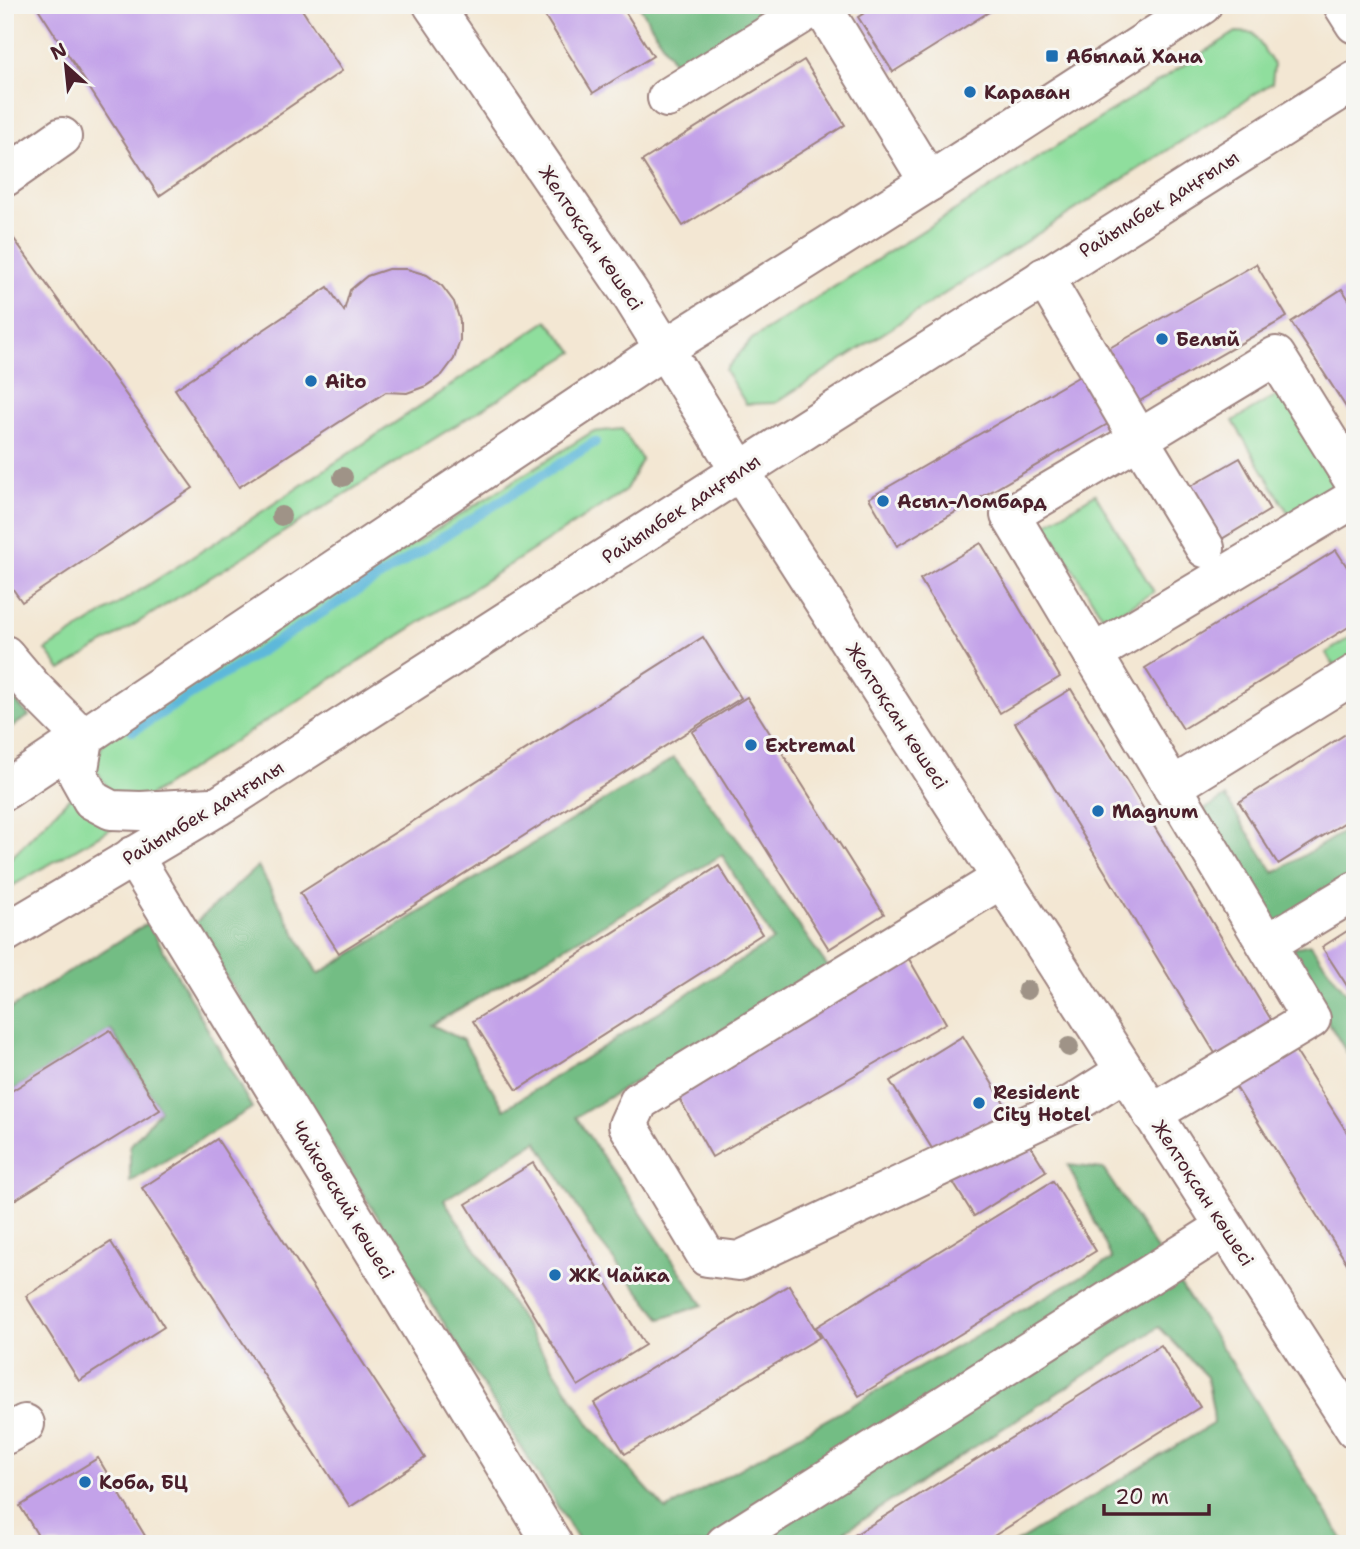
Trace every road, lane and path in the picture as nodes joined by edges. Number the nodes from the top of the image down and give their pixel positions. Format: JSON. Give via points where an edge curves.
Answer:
{"nodes":[{"id":1,"x":433,"y":5,"type":"edge"},
{"id":2,"x":819,"y":5,"type":"edge"},
{"id":3,"x":1202,"y":5,"type":"edge"},
{"id":4,"x":1343,"y":5,"type":"edge"},
{"id":5,"x":1355,"y":24,"type":"edge"},
{"id":6,"x":1355,"y":81,"type":"edge"},
{"id":7,"x":667,"y":98,"type":"dead end"},
{"id":8,"x":62,"y":137,"type":"dead end"},
{"id":9,"x":5,"y":177,"type":"edge"},
{"id":10,"x":929,"y":182,"type":"junction"},
{"id":11,"x":1044,"y":277,"type":"junction"},
{"id":12,"x":664,"y":349,"type":"junction"},
{"id":13,"x":1139,"y":439,"type":"junction"},
{"id":14,"x":740,"y":471,"type":"junction"},
{"id":15,"x":1355,"y":483,"type":"edge"},
{"id":16,"x":1355,"y":498,"type":"edge"},
{"id":17,"x":1205,"y":548,"type":"dead end"},
{"id":18,"x":1093,"y":654,"type":"junction"},
{"id":19,"x":5,"y":655,"type":"edge"},
{"id":20,"x":1355,"y":674,"type":"edge"},
{"id":21,"x":84,"y":739,"type":"junction"},
{"id":22,"x":1172,"y":786,"type":"junction"},
{"id":23,"x":5,"y":790,"type":"edge"},
{"id":24,"x":217,"y":807,"type":"junction"},
{"id":25,"x":133,"y":856,"type":"junction"},
{"id":26,"x":1002,"y":879,"type":"junction"},
{"id":27,"x":1355,"y":891,"type":"edge"},
{"id":28,"x":5,"y":933,"type":"edge"},
{"id":29,"x":1267,"y":944,"type":"junction"},
{"id":30,"x":1125,"y":1071,"type":"junction"},
{"id":31,"x":1152,"y":1114,"type":"junction"},
{"id":32,"x":1225,"y":1227,"type":"junction"},
{"id":33,"x":1355,"y":1429,"type":"edge"},
{"id":34,"x":553,"y":1544,"type":"edge"},
{"id":35,"x":725,"y":1544,"type":"edge"}],
"edges":[{"from":1,"to":12,"type":"main road","name":"Желтоқсан көшесі"},
{"from":2,"to":7,"type":"main road"},
{"from":2,"to":10,"type":"main road"},
{"from":3,"to":10,"type":"main road"},
{"from":4,"to":5,"type":"main road"},
{"from":6,"to":11,"type":"main road","name":"Райымбек даңғылы"},
{"from":8,"to":9,"type":"main road"},
{"from":10,"to":12,"type":"main road"},
{"from":11,"to":13,"type":"main road"},
{"from":11,"to":14,"type":"main road","name":"Райымбек даңғылы"},
{"from":12,"to":14,"type":"main road","name":"Желтоқсан көшесі"},
{"from":12,"to":21,"type":"main road"},
{"from":13,"to":15,"type":"main road","via":[[1276,356]]},
{"from":13,"to":17,"type":"main road"},
{"from":13,"to":18,"type":"main road","via":[[1010,515]]},
{"from":14,"to":24,"type":"main road","name":"Райымбек даңғылы"},
{"from":14,"to":26,"type":"main road","name":"Желтоқсан көшесі"},
{"from":16,"to":18,"type":"main road"},
{"from":18,"to":22,"type":"main road"},
{"from":19,"to":21,"type":"main road"},
{"from":20,"to":22,"type":"main road"},
{"from":21,"to":23,"type":"main road"},
{"from":21,"to":24,"type":"main road","via":[[78,775],[92,800],[111,810]]},
{"from":22,"to":29,"type":"main road"},
{"from":24,"to":25,"type":"main road","name":"Райымбек даңғылы"},
{"from":25,"to":28,"type":"main road","name":"Райымбек даңғылы"},
{"from":25,"to":34,"type":"main road","name":"Чайковский көшесі"},
{"from":26,"to":30,"type":"main road","name":"Желтоқсан көшесі"},
{"from":26,"to":30,"type":"main road","via":[[639,1101],[628,1125],[707,1257],[739,1261],[1073,1104]]},
{"from":27,"to":29,"type":"main road"},
{"from":29,"to":31,"type":"main road","via":[[1311,1019]]},
{"from":30,"to":31,"type":"main road","name":"Желтоқсан көшесі"},
{"from":31,"to":32,"type":"main road","name":"Желтоқсан көшесі"},
{"from":32,"to":33,"type":"main road","name":"Желтоқсан көшесі"},
{"from":32,"to":35,"type":"main road"}]}
